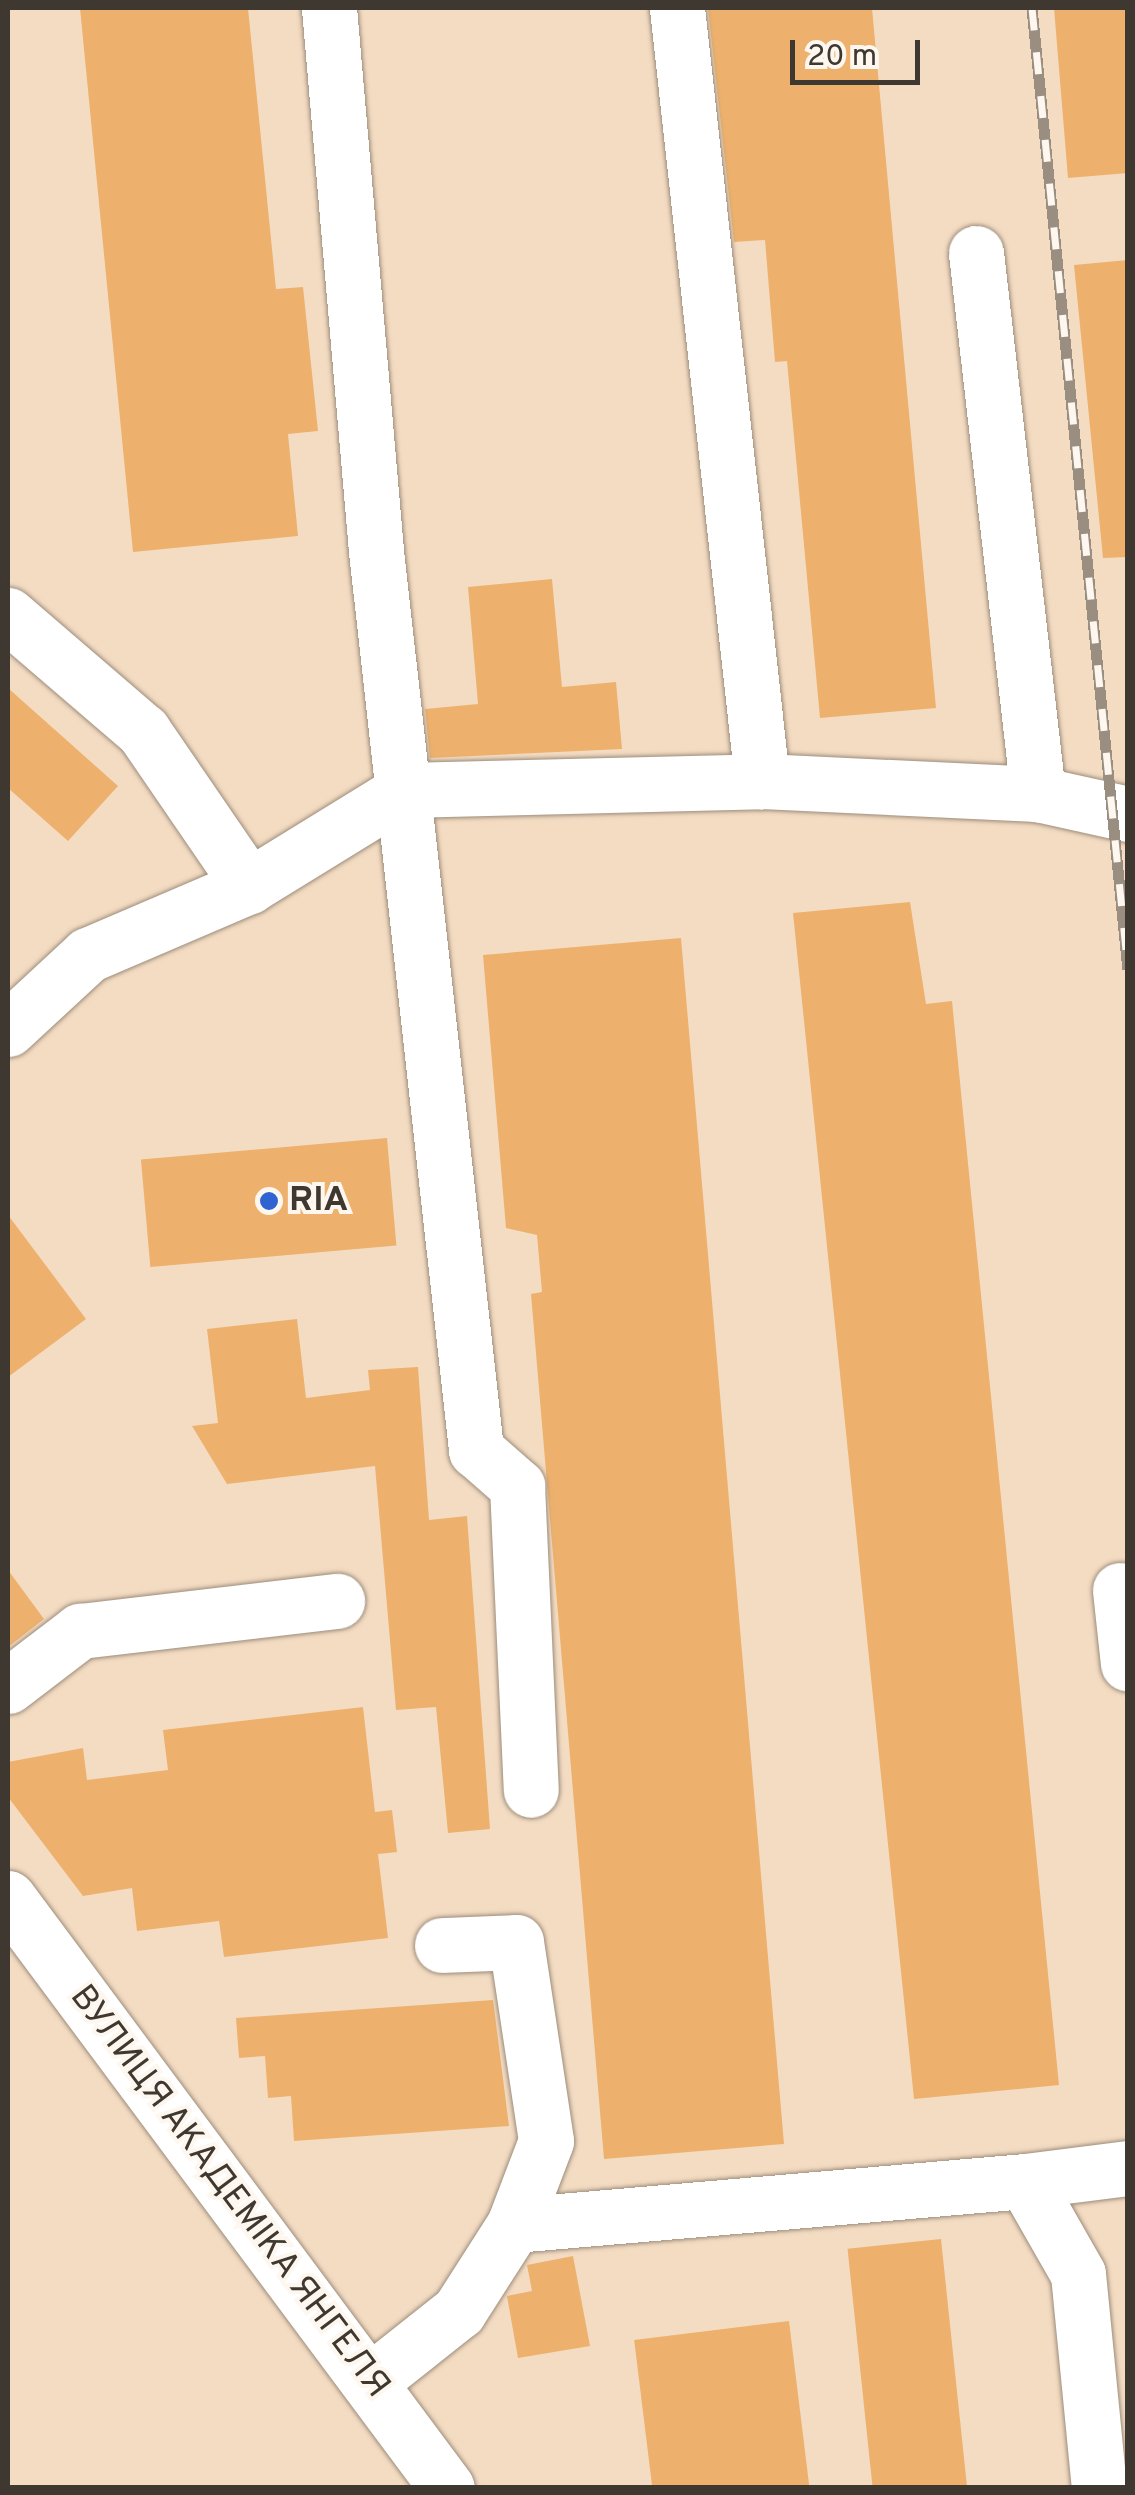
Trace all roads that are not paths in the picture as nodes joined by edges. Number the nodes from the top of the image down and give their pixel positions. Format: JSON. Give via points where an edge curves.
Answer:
{"nodes":[{"id":1,"x":328,"y":8,"type":"edge"},
{"id":2,"x":677,"y":8,"type":"edge"},
{"id":3,"x":976,"y":254,"type":"dead end"},
{"id":4,"x":8,"y":615,"type":"edge"},
{"id":5,"x":762,"y":781,"type":"junction"},
{"id":6,"x":406,"y":790,"type":"junction"},
{"id":7,"x":1038,"y":794,"type":"junction"},
{"id":8,"x":1128,"y":814,"type":"edge"},
{"id":9,"x":249,"y":886,"type":"junction"},
{"id":10,"x":8,"y":1029,"type":"edge"},
{"id":11,"x":1120,"y":1590,"type":"dead end"},
{"id":12,"x":337,"y":1601,"type":"dead end"},
{"id":13,"x":1128,"y":1664,"type":"edge"},
{"id":14,"x":8,"y":1686,"type":"edge"},
{"id":15,"x":531,"y":1790,"type":"dead end"},
{"id":16,"x":8,"y":1898,"type":"edge"},
{"id":17,"x":442,"y":1945,"type":"dead end"},
{"id":18,"x":1128,"y":2168,"type":"edge"},
{"id":19,"x":1024,"y":2181,"type":"junction"},
{"id":20,"x":514,"y":2225,"type":"junction"},
{"id":21,"x":372,"y":2380,"type":"junction"},
{"id":22,"x":447,"y":2488,"type":"edge"},
{"id":23,"x":1099,"y":2488,"type":"edge"}],
"edges":[{"from":1,"to":6,"type":"street"},
{"from":2,"to":5,"type":"street"},
{"from":3,"to":7,"type":"street"},
{"from":4,"to":9,"type":"street","via":[[142,732]]},
{"from":5,"to":6,"type":"street"},
{"from":5,"to":7,"type":"street"},
{"from":6,"to":9,"type":"street"},
{"from":6,"to":15,"type":"street","via":[[476,1450],[517,1486]]},
{"from":7,"to":8,"type":"street"},
{"from":9,"to":10,"type":"street","via":[[88,956]]},
{"from":11,"to":13,"type":"street"},
{"from":12,"to":14,"type":"street","via":[[80,1630]]},
{"from":16,"to":21,"type":"street","name":"ВУЛИЦЯ АКАДЕМІКА ЯНГЕЛЯ"},
{"from":17,"to":20,"type":"street","via":[[516,1942],[546,2141]]},
{"from":18,"to":19,"type":"street"},
{"from":19,"to":20,"type":"street"},
{"from":19,"to":23,"type":"street","via":[[1078,2274]]},
{"from":20,"to":21,"type":"street","via":[[459,2311]]},
{"from":21,"to":22,"type":"street","name":"ВУЛИЦЯ АКАДЕМІКА ЯНГЕЛЯ"}]}
